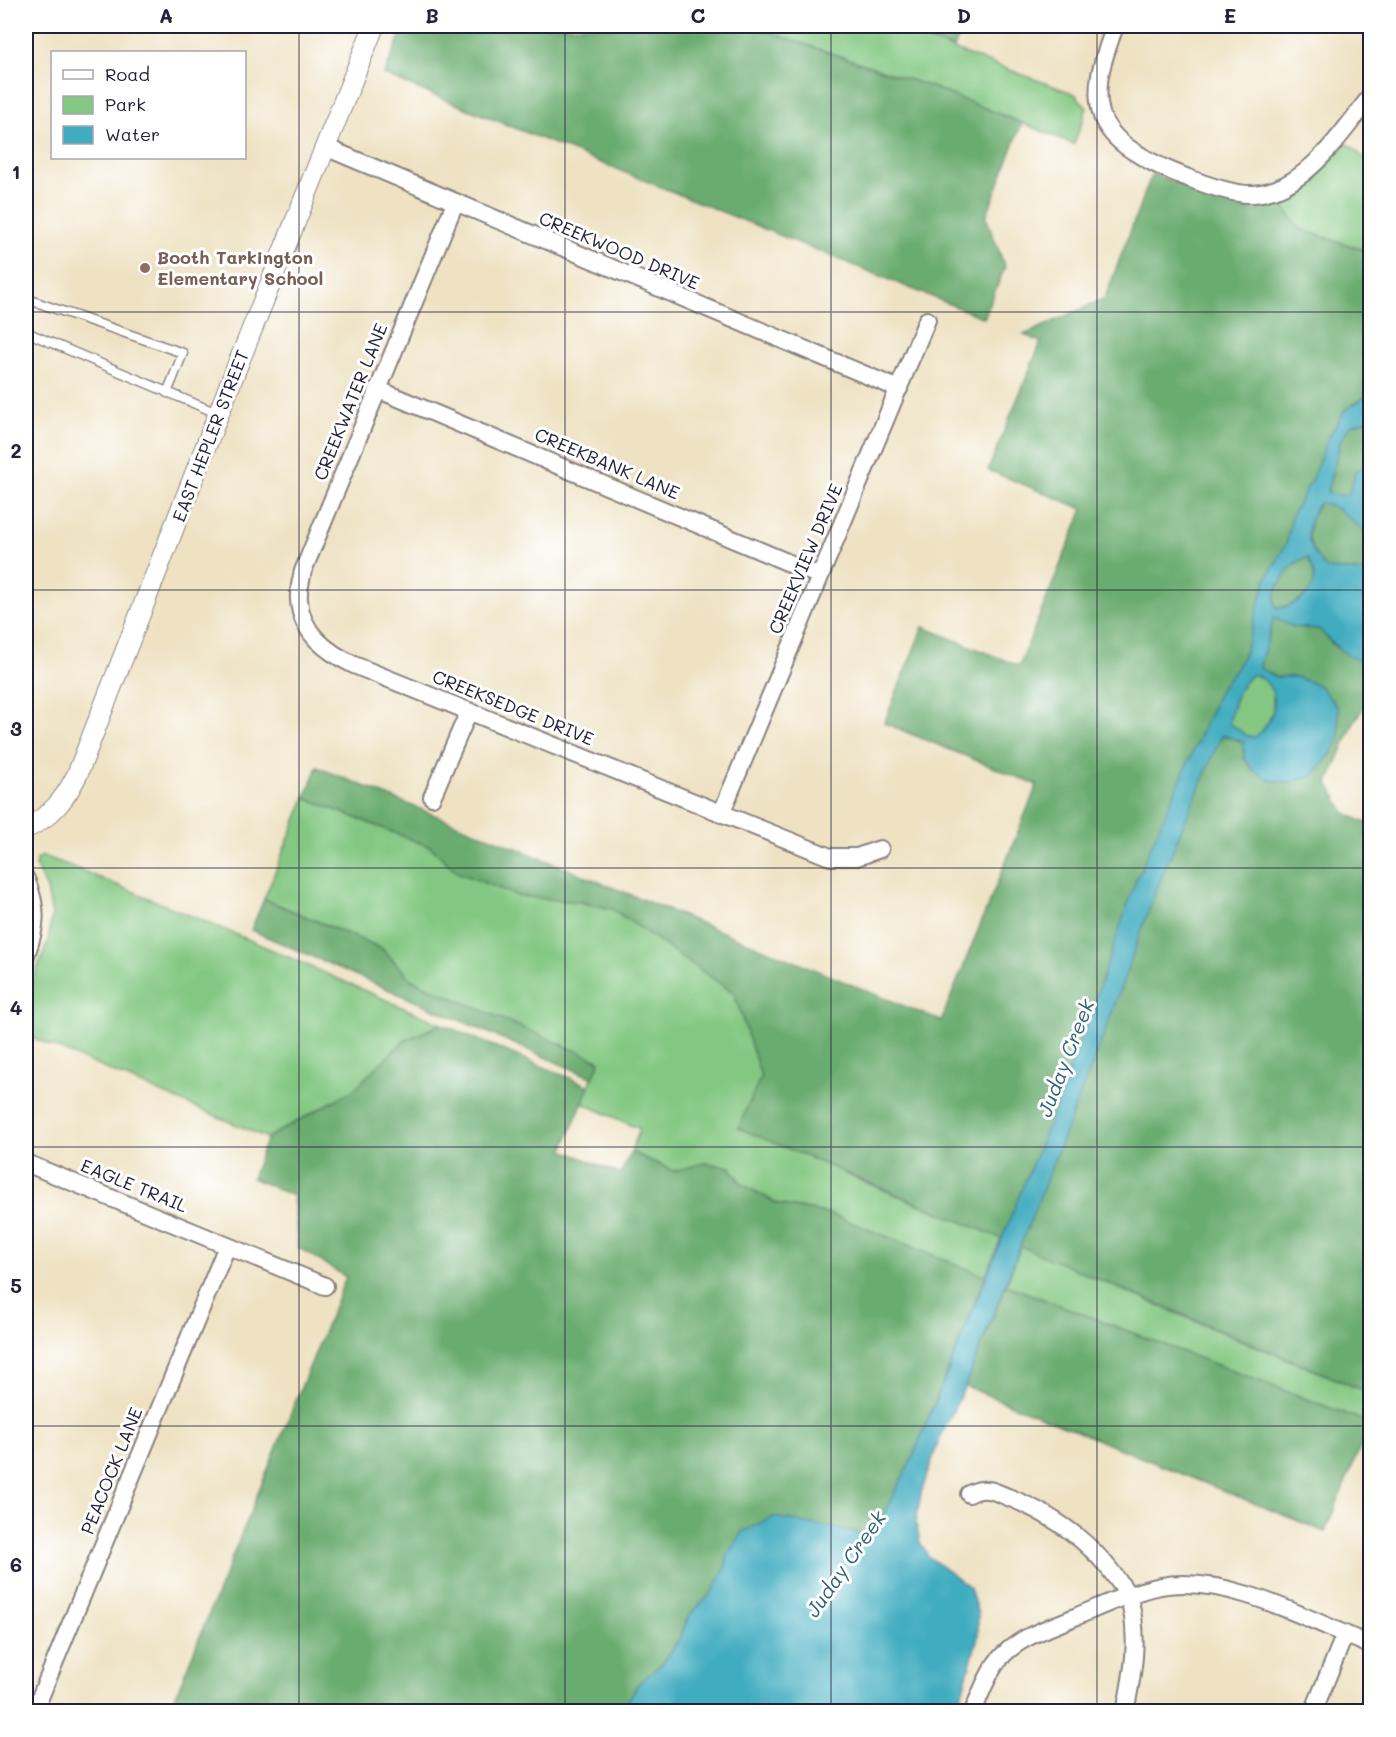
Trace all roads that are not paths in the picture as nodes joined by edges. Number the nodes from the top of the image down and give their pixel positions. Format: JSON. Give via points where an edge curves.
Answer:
{"nodes":[{"id":1,"x":374,"y":26,"type":"edge"},
{"id":2,"x":1115,"y":26,"type":"edge"},
{"id":3,"x":1371,"y":97,"type":"edge"},
{"id":4,"x":325,"y":147,"type":"junction"},
{"id":5,"x":455,"y":203,"type":"junction"},
{"id":6,"x":26,"y":311,"type":"edge"},
{"id":7,"x":927,"y":320,"type":"dead end"},
{"id":8,"x":26,"y":332,"type":"edge"},
{"id":9,"x":377,"y":389,"type":"junction"},
{"id":10,"x":899,"y":389,"type":"junction"},
{"id":11,"x":167,"y":393,"type":"junction"},
{"id":12,"x":219,"y":414,"type":"junction"},
{"id":13,"x":820,"y":576,"type":"junction"},
{"id":14,"x":297,"y":622,"type":"joint"},
{"id":15,"x":469,"y":711,"type":"junction"},
{"id":16,"x":432,"y":797,"type":"dead end"},
{"id":17,"x":721,"y":814,"type":"junction"},
{"id":18,"x":26,"y":828,"type":"edge"},
{"id":19,"x":880,"y":849,"type":"dead end"},
{"id":20,"x":26,"y":879,"type":"edge"},
{"id":21,"x":26,"y":955,"type":"edge"},
{"id":22,"x":26,"y":1167,"type":"edge"},
{"id":23,"x":227,"y":1246,"type":"junction"},
{"id":24,"x":325,"y":1286,"type":"dead end"},
{"id":25,"x":969,"y":1494,"type":"dead end"},
{"id":26,"x":1128,"y":1595,"type":"junction"},
{"id":27,"x":1345,"y":1634,"type":"junction"},
{"id":28,"x":1371,"y":1645,"type":"edge"},
{"id":29,"x":34,"y":1712,"type":"edge"},
{"id":30,"x":973,"y":1712,"type":"edge"},
{"id":31,"x":1125,"y":1712,"type":"edge"},
{"id":32,"x":1313,"y":1712,"type":"edge"}],
"edges":[{"from":1,"to":4,"type":"street","name":"EAST HEPLER STREET"},
{"from":2,"to":3,"type":"street","via":[[1098,84],[1104,119],[1113,135],[1139,155],[1220,188],[1253,194],[1285,185],[1321,156]]},
{"from":4,"to":5,"type":"street","name":"CREEKWOOD DRIVE"},
{"from":4,"to":12,"type":"street","name":"EAST HEPLER STREET"},
{"from":5,"to":9,"type":"street","name":"CREEKWATER LANE"},
{"from":5,"to":10,"type":"street","name":"CREEKWOOD DRIVE"},
{"from":6,"to":11,"type":"lane","via":[[30,300],[183,353]]},
{"from":7,"to":10,"type":"street","name":"CREEKVIEW DRIVE"},
{"from":8,"to":11,"type":"lane"},
{"from":9,"to":13,"type":"street","name":"CREEKBANK LANE"},
{"from":9,"to":14,"type":"street","name":"CREEKWATER LANE","via":[[303,571]]},
{"from":10,"to":13,"type":"street","name":"CREEKVIEW DRIVE"},
{"from":11,"to":12,"type":"lane"},
{"from":12,"to":18,"type":"street","name":"EAST HEPLER STREET","via":[[77,775],[57,808]]},
{"from":13,"to":17,"type":"street","name":"CREEKVIEW DRIVE"},
{"from":14,"to":15,"type":"street","name":"CREEKSEDGE DRIVE","via":[[339,657]]},
{"from":15,"to":16,"type":"street"},
{"from":15,"to":17,"type":"street","name":"CREEKSEDGE DRIVE"},
{"from":17,"to":19,"type":"street","name":"CREEKSEDGE DRIVE","via":[[830,857],[857,857]]},
{"from":20,"to":21,"type":"street","via":[[35,912]]},
{"from":22,"to":23,"type":"street","name":"EAGLE TRAIL"},
{"from":23,"to":24,"type":"street","name":"EAGLE TRAIL"},
{"from":23,"to":29,"type":"street","name":"PEACOCK LANE"},
{"from":25,"to":26,"type":"street","via":[[992,1491],[1054,1520],[1100,1559]]},
{"from":26,"to":27,"type":"street","via":[[1163,1586],[1223,1587]]},
{"from":26,"to":30,"type":"street","via":[[1012,1646],[997,1661]]},
{"from":26,"to":31,"type":"street","via":[[1135,1657]]},
{"from":27,"to":28,"type":"street"},
{"from":27,"to":32,"type":"street"}]}
